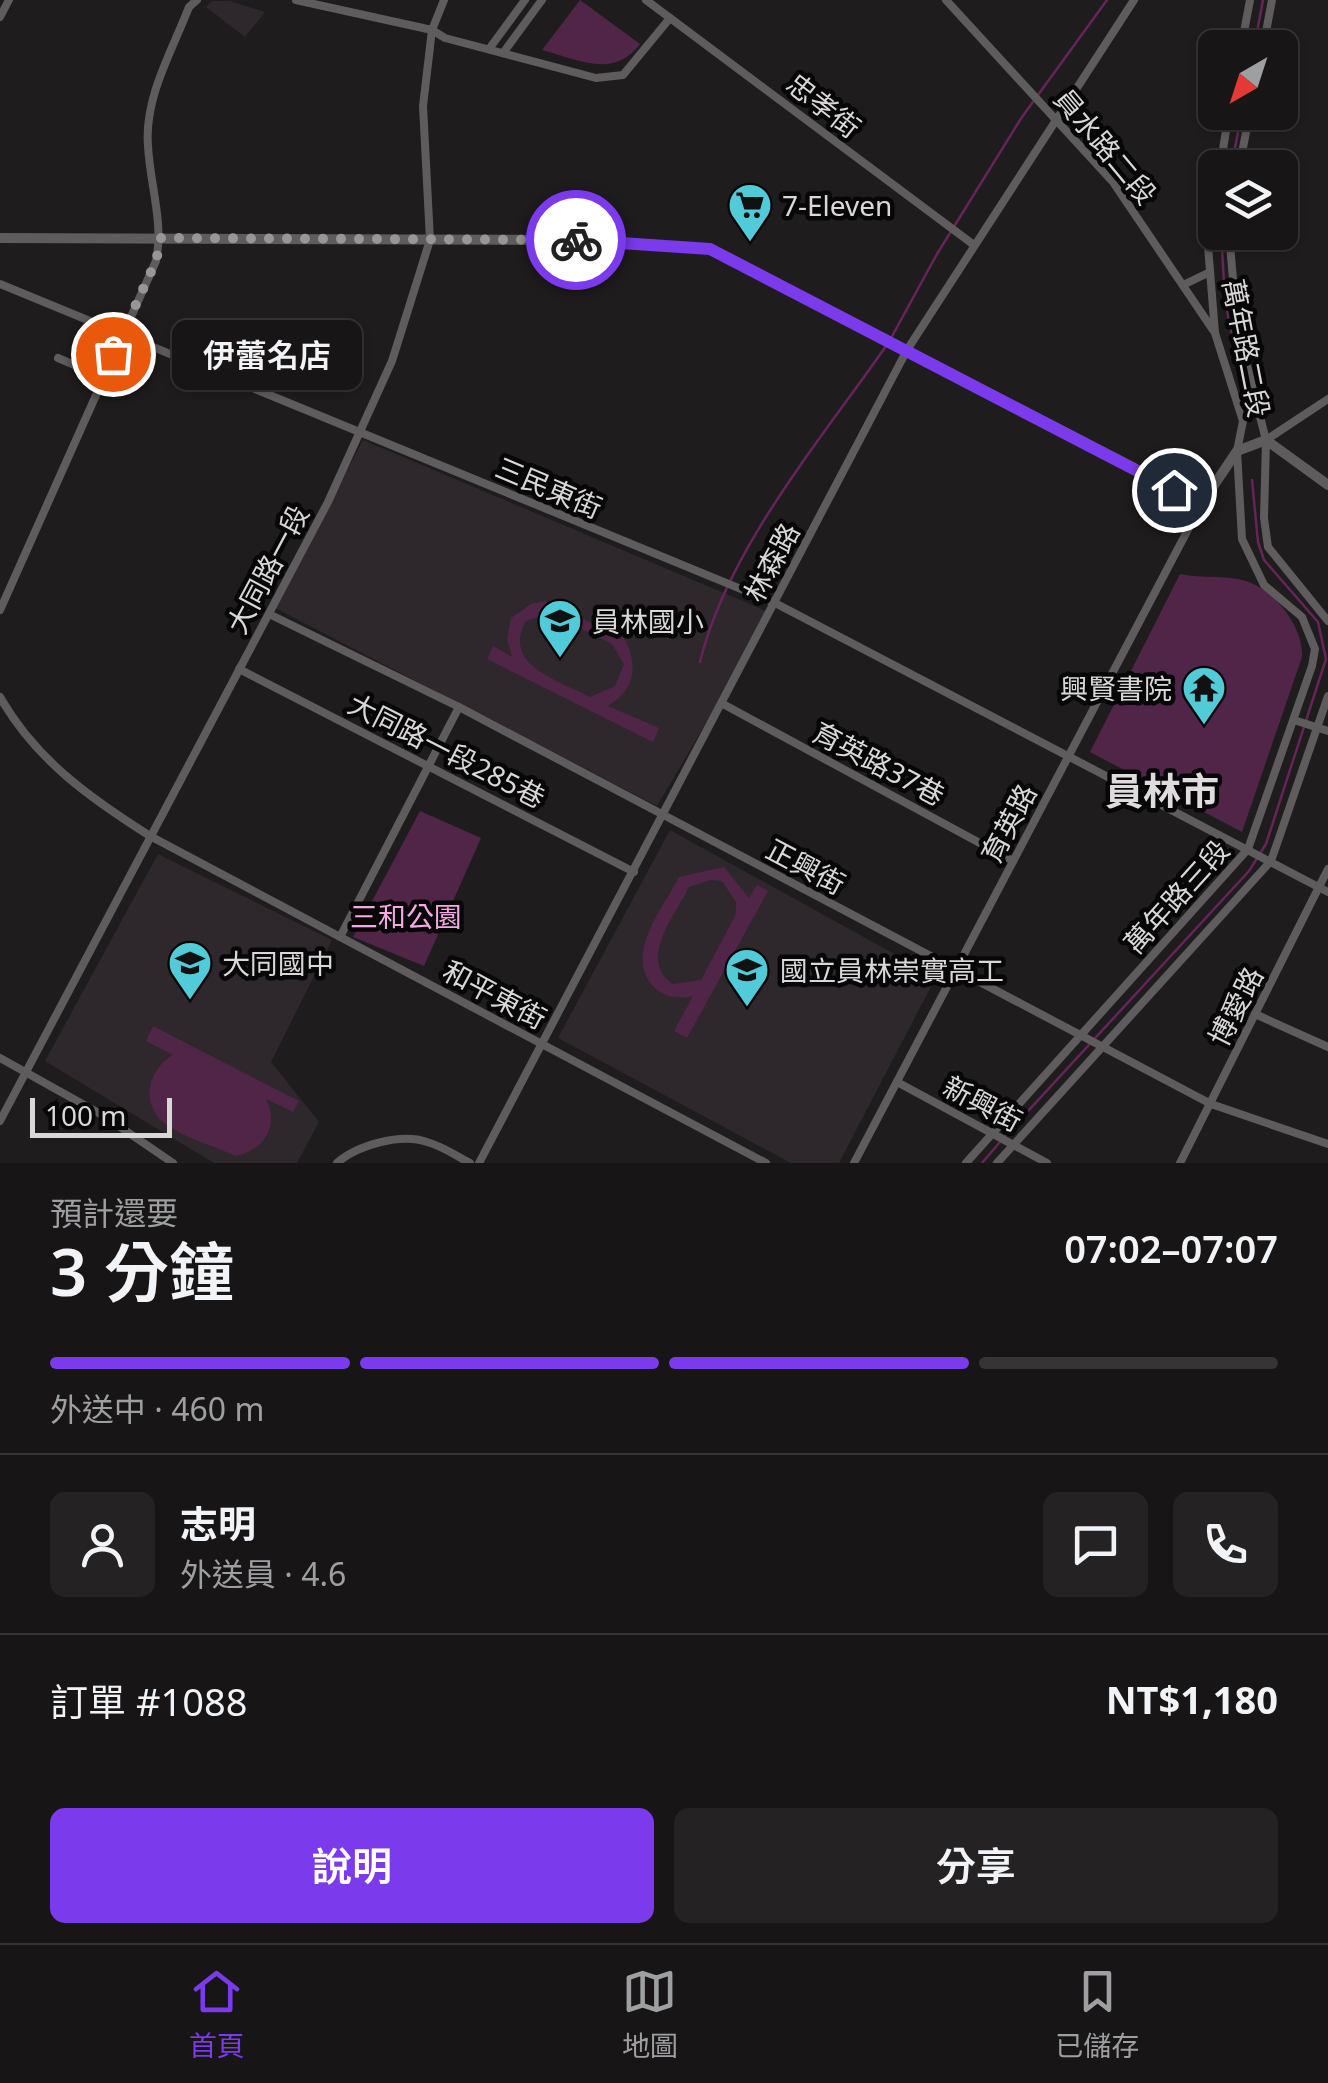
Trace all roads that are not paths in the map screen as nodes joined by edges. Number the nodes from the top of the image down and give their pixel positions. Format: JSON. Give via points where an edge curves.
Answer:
{"nodes":[{"id":1,"x":9,"y":0,"type":"edge"},
{"id":2,"x":197,"y":0,"type":"edge"},
{"id":3,"x":298,"y":0,"type":"edge"},
{"id":4,"x":444,"y":0,"type":"edge"},
{"id":5,"x":525,"y":0,"type":"edge"},
{"id":6,"x":542,"y":0,"type":"edge"},
{"id":7,"x":646,"y":0,"type":"edge"},
{"id":8,"x":946,"y":0,"type":"edge"},
{"id":9,"x":1134,"y":0,"type":"edge"},
{"id":10,"x":1250,"y":0,"type":"edge"},
{"id":11,"x":1272,"y":0,"type":"edge"},
{"id":12,"x":0,"y":17,"type":"edge"},
{"id":13,"x":670,"y":18,"type":"junction"},
{"id":14,"x":432,"y":30,"type":"junction"},
{"id":15,"x":1244,"y":30,"type":"edge"},
{"id":16,"x":1266,"y":30,"type":"edge"},
{"id":17,"x":489,"y":50,"type":"junction"},
{"id":18,"x":503,"y":53,"type":"junction"},
{"id":19,"x":1056,"y":117,"type":"junction"},
{"id":20,"x":0,"y":238,"type":"edge"},
{"id":21,"x":161,"y":238,"type":"junction"},
{"id":22,"x":430,"y":240,"type":"junction"},
{"id":23,"x":974,"y":245,"type":"junction"},
{"id":24,"x":1209,"y":250,"type":"edge"},
{"id":25,"x":1231,"y":250,"type":"edge"},
{"id":26,"x":1210,"y":272,"type":"junction"},
{"id":27,"x":0,"y":284,"type":"edge"},
{"id":28,"x":1183,"y":285,"type":"junction"},
{"id":29,"x":1216,"y":333,"type":"junction"},
{"id":30,"x":121,"y":335,"type":"junction"},
{"id":31,"x":907,"y":350,"type":"junction"},
{"id":32,"x":58,"y":358,"type":"dead end"},
{"id":33,"x":103,"y":377,"type":"junction"},
{"id":34,"x":1328,"y":399,"type":"edge"},
{"id":35,"x":360,"y":433,"type":"junction"},
{"id":36,"x":1266,"y":440,"type":"junction"},
{"id":37,"x":1237,"y":451,"type":"junction"},
{"id":38,"x":1328,"y":485,"type":"edge"},
{"id":39,"x":1202,"y":503,"type":"junction"},
{"id":40,"x":775,"y":603,"type":"junction"},
{"id":41,"x":0,"y":610,"type":"edge"},
{"id":42,"x":268,"y":614,"type":"junction"},
{"id":43,"x":1328,"y":621,"type":"edge"},
{"id":44,"x":239,"y":670,"type":"junction"},
{"id":45,"x":1328,"y":696,"type":"edge"},
{"id":46,"x":0,"y":697,"type":"edge"},
{"id":47,"x":723,"y":704,"type":"junction"},
{"id":48,"x":460,"y":708,"type":"junction"},
{"id":49,"x":1294,"y":720,"type":"junction"},
{"id":50,"x":1318,"y":728,"type":"junction"},
{"id":51,"x":1328,"y":731,"type":"edge"},
{"id":52,"x":1068,"y":757,"type":"junction"},
{"id":53,"x":429,"y":765,"type":"junction"},
{"id":54,"x":663,"y":817,"type":"junction"},
{"id":55,"x":150,"y":836,"type":"junction"},
{"id":56,"x":1248,"y":849,"type":"junction"},
{"id":57,"x":1270,"y":861,"type":"junction"},
{"id":58,"x":1013,"y":862,"type":"junction"},
{"id":59,"x":1328,"y":869,"type":"edge"},
{"id":60,"x":634,"y":872,"type":"junction"},
{"id":61,"x":1324,"y":890,"type":"edge"},
{"id":62,"x":340,"y":937,"type":"junction"},
{"id":63,"x":956,"y":970,"type":"junction"},
{"id":64,"x":1255,"y":1014,"type":"junction"},
{"id":65,"x":1080,"y":1036,"type":"junction"},
{"id":66,"x":543,"y":1044,"type":"junction"},
{"id":67,"x":1328,"y":1047,"type":"edge"},
{"id":68,"x":1100,"y":1048,"type":"junction"},
{"id":69,"x":0,"y":1058,"type":"edge"},
{"id":70,"x":26,"y":1070,"type":"junction"},
{"id":71,"x":897,"y":1082,"type":"junction"},
{"id":72,"x":1211,"y":1104,"type":"junction"},
{"id":73,"x":0,"y":1121,"type":"edge"},
{"id":74,"x":991,"y":1132,"type":"junction"},
{"id":75,"x":1012,"y":1144,"type":"junction"},
{"id":76,"x":1328,"y":1144,"type":"edge"},
{"id":77,"x":174,"y":1163,"type":"edge"},
{"id":78,"x":337,"y":1163,"type":"edge"},
{"id":79,"x":470,"y":1163,"type":"edge"},
{"id":80,"x":479,"y":1163,"type":"edge"},
{"id":81,"x":766,"y":1163,"type":"edge"},
{"id":82,"x":854,"y":1163,"type":"edge"},
{"id":83,"x":966,"y":1163,"type":"edge"},
{"id":84,"x":997,"y":1163,"type":"edge"},
{"id":85,"x":1048,"y":1163,"type":"edge"},
{"id":86,"x":1180,"y":1163,"type":"edge"}],
"edges":[{"from":1,"to":12,"type":"street"},
{"from":2,"to":21,"type":"street","via":[[151,104],[147,144]]},
{"from":3,"to":14,"type":"street"},
{"from":4,"to":14,"type":"street","name":"大同路一段"},
{"from":5,"to":17,"type":"street"},
{"from":6,"to":18,"type":"street"},
{"from":7,"to":13,"type":"street","name":"忠孝街"},
{"from":8,"to":19,"type":"street","name":"員水路二段"},
{"from":9,"to":19,"type":"street","name":"林森路"},
{"from":10,"to":15,"type":"street"},
{"from":11,"to":16,"type":"street"},
{"from":13,"to":18,"type":"street","via":[[631,67],[612,79]]},
{"from":13,"to":23,"type":"street","name":"忠孝街"},
{"from":14,"to":17,"type":"street"},
{"from":14,"to":22,"type":"street","name":"大同路一段","via":[[423,106]]},
{"from":17,"to":18,"type":"street"},
{"from":19,"to":23,"type":"street","name":"林森路"},
{"from":19,"to":28,"type":"street","name":"員水路二段","via":[[1113,182]]},
{"from":20,"to":21,"type":"street"},
{"from":21,"to":22,"type":"street"},
{"from":21,"to":30,"type":"street"},
{"from":22,"to":31,"type":"street","via":[[710,249]]},
{"from":22,"to":35,"type":"street","name":"大同路一段","via":[[392,361]]},
{"from":23,"to":31,"type":"street","name":"林森路"},
{"from":24,"to":26,"type":"street","name":"萬年路二段"},
{"from":25,"to":36,"type":"street","name":"萬年路二段","via":[[1237,327]]},
{"from":26,"to":28,"type":"street"},
{"from":26,"to":29,"type":"street","name":"萬年路二段"},
{"from":27,"to":30,"type":"street","name":"三民東街"},
{"from":28,"to":29,"type":"street","name":"員水路二段"},
{"from":29,"to":37,"type":"street","name":"萬年路二段","via":[[1243,421]]},
{"from":30,"to":33,"type":"street"},
{"from":30,"to":35,"type":"street","name":"三民東街"},
{"from":31,"to":39,"type":"street"},
{"from":31,"to":40,"type":"street","name":"林森路"},
{"from":32,"to":33,"type":"street"},
{"from":33,"to":41,"type":"street"},
{"from":34,"to":36,"type":"street"},
{"from":35,"to":40,"type":"street","name":"三民東街"},
{"from":35,"to":42,"type":"street","name":"大同路一段"},
{"from":36,"to":37,"type":"street"},
{"from":36,"to":38,"type":"street"},
{"from":36,"to":43,"type":"street","via":[[1268,547]]},
{"from":37,"to":39,"type":"street"},
{"from":37,"to":49,"type":"street","name":"萬年路三段","via":[[1242,539],[1250,562],[1264,585],[1302,617],[1315,648]]},
{"from":39,"to":52,"type":"street","name":"育英路"},
{"from":40,"to":47,"type":"street","name":"林森路"},
{"from":40,"to":52,"type":"street","name":"三民東街"},
{"from":42,"to":44,"type":"street","name":"大同路一段"},
{"from":42,"to":48,"type":"street","name":"正興街"},
{"from":44,"to":53,"type":"street","name":"大同路一段285巷"},
{"from":44,"to":55,"type":"street","name":"大同路一段"},
{"from":45,"to":50,"type":"street","name":"萬年路三段"},
{"from":46,"to":55,"type":"street","name":"和平東街","via":[[39,753],[90,798]]},
{"from":47,"to":54,"type":"street","name":"林森路"},
{"from":47,"to":58,"type":"street","name":"育英路37巷"},
{"from":48,"to":53,"type":"street"},
{"from":48,"to":54,"type":"street","name":"正興街"},
{"from":49,"to":50,"type":"street"},
{"from":49,"to":56,"type":"street","name":"萬年路三段"},
{"from":50,"to":51,"type":"street"},
{"from":50,"to":57,"type":"street","name":"萬年路三段"},
{"from":52,"to":56,"type":"street","name":"三民東街"},
{"from":52,"to":58,"type":"street","name":"育英路"},
{"from":53,"to":60,"type":"street","name":"大同路一段285巷"},
{"from":53,"to":62,"type":"street"},
{"from":54,"to":60,"type":"street","name":"林森路"},
{"from":54,"to":63,"type":"street","name":"正興街"},
{"from":55,"to":62,"type":"street","name":"和平東街"},
{"from":55,"to":70,"type":"street","name":"大同路一段"},
{"from":56,"to":57,"type":"street","name":"三民東街"},
{"from":56,"to":65,"type":"street","name":"萬年路三段"},
{"from":57,"to":61,"type":"street","name":"三民東街"},
{"from":57,"to":68,"type":"street","name":"萬年路三段"},
{"from":58,"to":63,"type":"street","name":"育英路"},
{"from":59,"to":61,"type":"street","name":"博愛路"},
{"from":60,"to":66,"type":"street","name":"林森路"},
{"from":61,"to":64,"type":"street","name":"博愛路"},
{"from":62,"to":66,"type":"street","name":"和平東街"},
{"from":63,"to":65,"type":"street","name":"正興街"},
{"from":63,"to":71,"type":"street","name":"育英路"},
{"from":64,"to":67,"type":"street"},
{"from":64,"to":72,"type":"street","name":"博愛路"},
{"from":65,"to":68,"type":"street","name":"正興街"},
{"from":65,"to":74,"type":"street","name":"萬年路三段"},
{"from":66,"to":80,"type":"street","name":"林森路"},
{"from":66,"to":81,"type":"street","name":"和平東街"},
{"from":68,"to":72,"type":"street","name":"正興街"},
{"from":68,"to":75,"type":"street","name":"萬年路三段"},
{"from":69,"to":70,"type":"street"},
{"from":70,"to":73,"type":"street","name":"大同路一段"},
{"from":70,"to":77,"type":"street"},
{"from":71,"to":74,"type":"street","name":"新興街"},
{"from":71,"to":82,"type":"street","name":"育英路"},
{"from":72,"to":76,"type":"street","name":"正興街"},
{"from":72,"to":86,"type":"street","name":"博愛路"},
{"from":74,"to":75,"type":"street","name":"新興街"},
{"from":74,"to":83,"type":"street","name":"萬年路三段"},
{"from":75,"to":84,"type":"street","name":"萬年路三段"},
{"from":75,"to":85,"type":"street","name":"新興街"},
{"from":78,"to":79,"type":"street","via":[[373,1144],[424,1140]]}]}
